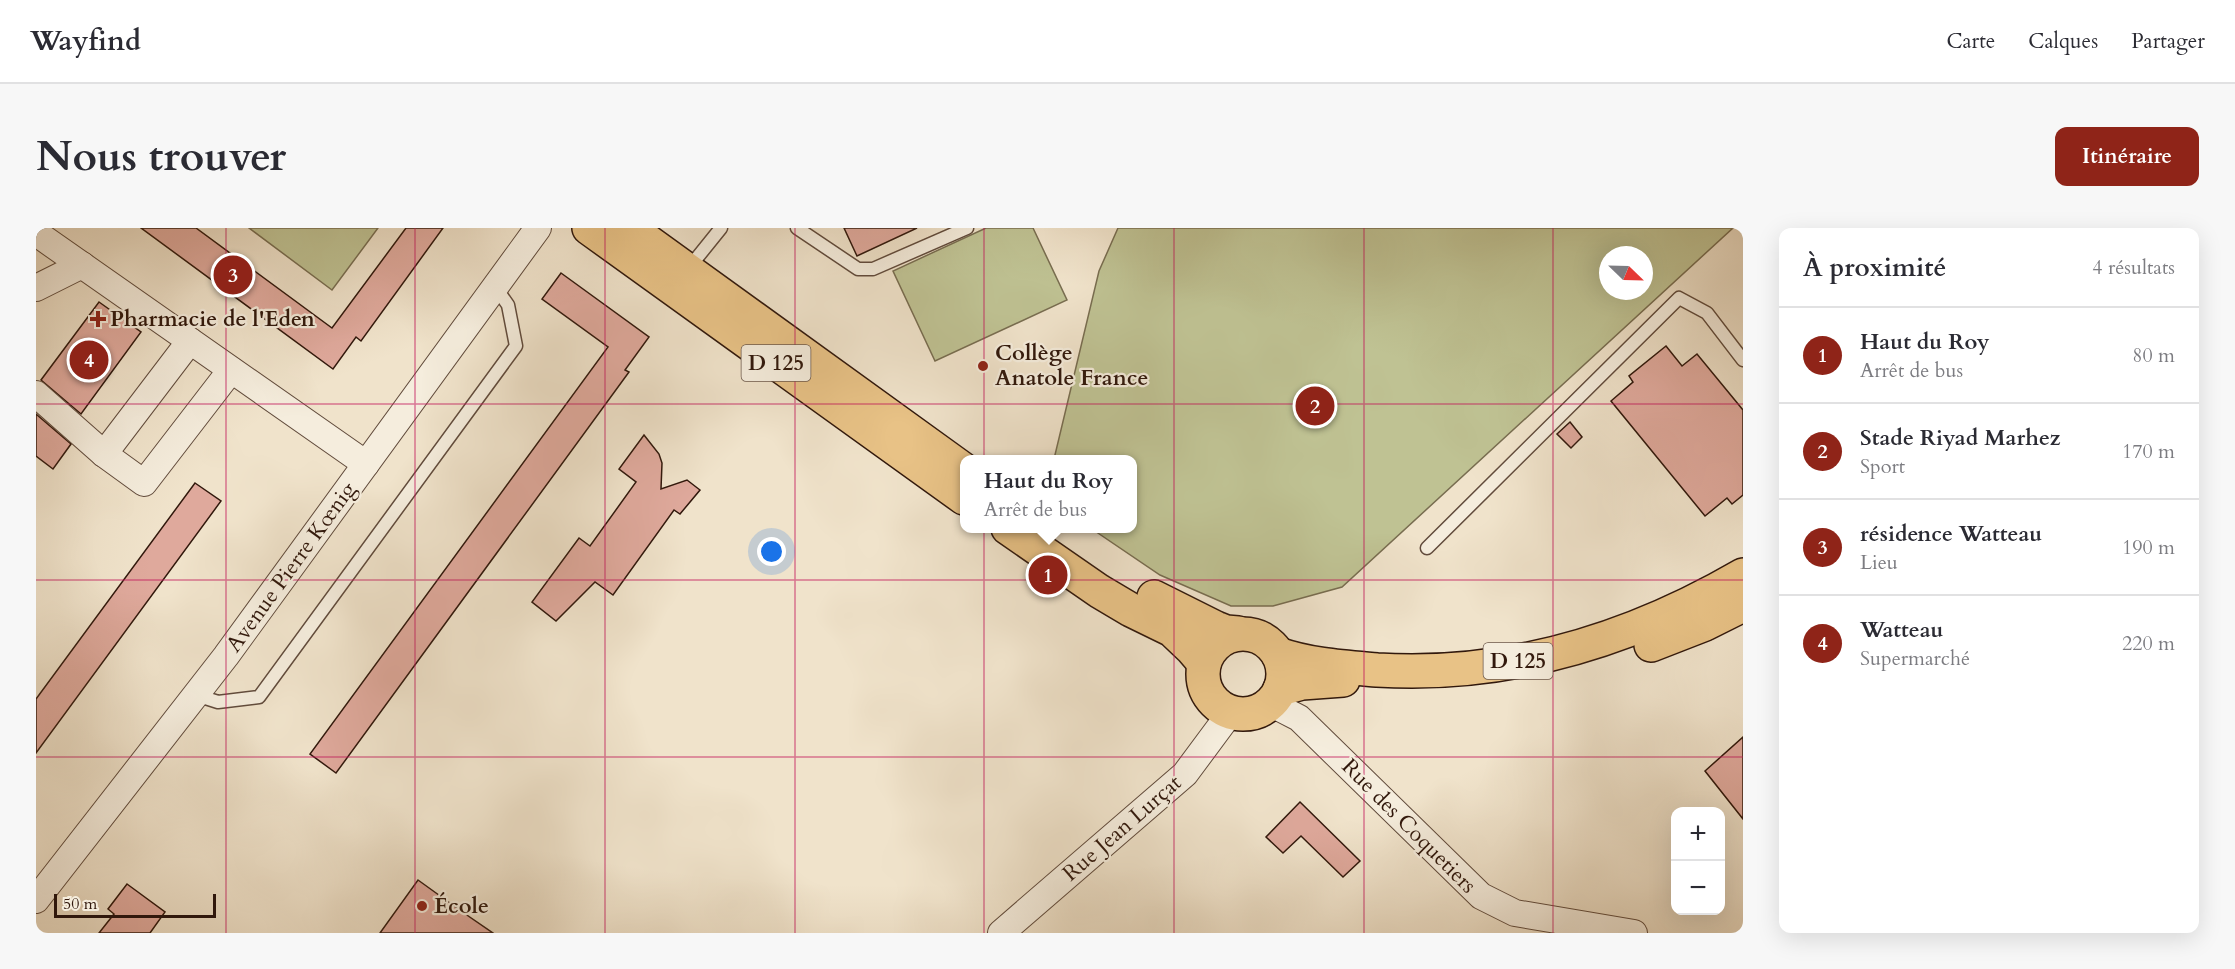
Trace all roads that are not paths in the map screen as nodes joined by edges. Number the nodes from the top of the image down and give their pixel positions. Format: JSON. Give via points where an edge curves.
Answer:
{"nodes":[{"id":1,"x":538,"y":228,"type":"edge"},
{"id":2,"x":589,"y":228,"type":"edge"},
{"id":3,"x":629,"y":228,"type":"edge"},
{"id":4,"x":721,"y":228,"type":"edge"},
{"id":5,"x":797,"y":228,"type":"edge"},
{"id":6,"x":967,"y":228,"type":"edge"},
{"id":7,"x":36,"y":233,"type":"edge"},
{"id":8,"x":82,"y":265,"type":"junction"},
{"id":9,"x":687,"y":270,"type":"junction"},
{"id":10,"x":36,"y":288,"type":"edge"},
{"id":11,"x":496,"y":288,"type":"junction"},
{"id":12,"x":190,"y":341,"type":"junction"},
{"id":13,"x":1743,"y":360,"type":"edge"},
{"id":14,"x":231,"y":370,"type":"junction"},
{"id":15,"x":36,"y":394,"type":"edge"},
{"id":16,"x":105,"y":454,"type":"junction"},
{"id":17,"x":366,"y":464,"type":"junction"},
{"id":18,"x":960,"y":467,"type":"edge"},
{"id":19,"x":960,"y":495,"type":"edge"},
{"id":20,"x":1015,"y":533,"type":"edge"},
{"id":21,"x":1051,"y":533,"type":"edge"},
{"id":22,"x":1427,"y":548,"type":"dead end"},
{"id":23,"x":1743,"y":575,"type":"edge"},
{"id":24,"x":1743,"y":605,"type":"edge"},
{"id":25,"x":1238,"y":633,"type":"junction"},
{"id":26,"x":1278,"y":654,"type":"junction"},
{"id":27,"x":1203,"y":663,"type":"junction"},
{"id":28,"x":196,"y":695,"type":"junction"},
{"id":29,"x":1275,"y":696,"type":"junction"},
{"id":30,"x":1231,"y":712,"type":"junction"},
{"id":31,"x":36,"y":900,"type":"edge"},
{"id":32,"x":1001,"y":933,"type":"edge"},
{"id":33,"x":1634,"y":933,"type":"edge"}],
"edges":[{"from":1,"to":11,"type":"street","name":"Avenue Pierre Kœnig"},
{"from":2,"to":19,"type":"main road","number":"D 125"},
{"from":3,"to":9,"type":"main road"},
{"from":4,"to":9,"type":"lane"},
{"from":5,"to":6,"type":"lane","via":[[858,269],[873,269]]},
{"from":7,"to":8,"type":"street"},
{"from":8,"to":10,"type":"street"},
{"from":8,"to":12,"type":"street"},
{"from":9,"to":18,"type":"main road"},
{"from":11,"to":17,"type":"street","name":"Avenue Pierre Kœnig"},
{"from":11,"to":28,"type":"lane","via":[[508,305],[516,346],[259,697],[218,702]]},
{"from":12,"to":14,"type":"street"},
{"from":12,"to":16,"type":"street"},
{"from":13,"to":22,"type":"lane","via":[[1707,314],[1678,298]]},
{"from":14,"to":16,"type":"street","via":[[144,483]]},
{"from":14,"to":17,"type":"street"},
{"from":15,"to":16,"type":"street"},
{"from":17,"to":28,"type":"street","name":"Avenue Pierre Kœnig"},
{"from":20,"to":27,"type":"main road","via":[[1099,591],[1172,630]]},
{"from":21,"to":25,"type":"main road","via":[[1127,583],[1216,628]]},
{"from":23,"to":26,"type":"main road","number":"D 125","via":[[1664,617],[1600,641],[1483,667],[1414,672],[1318,664]]},
{"from":24,"to":29,"type":"main road","number":"D 125","via":[[1651,645],[1502,681],[1419,687],[1330,680],[1302,683]]},
{"from":25,"to":26,"type":"main road","via":[[1261,637]]},
{"from":25,"to":27,"type":"main road","via":[[1220,642]]},
{"from":26,"to":29,"type":"main road","via":[[1283,668]]},
{"from":27,"to":30,"type":"main road","via":[[1204,686],[1210,698]]},
{"from":28,"to":31,"type":"street","name":"Avenue Pierre Kœnig"},
{"from":29,"to":30,"type":"main road","via":[[1256,712]]},
{"from":29,"to":33,"type":"street","name":"Rue des Coquetiers","via":[[1481,896],[1515,913]]},
{"from":30,"to":32,"type":"street","name":"Rue Jean Lurçat","via":[[1185,774]]}]}
